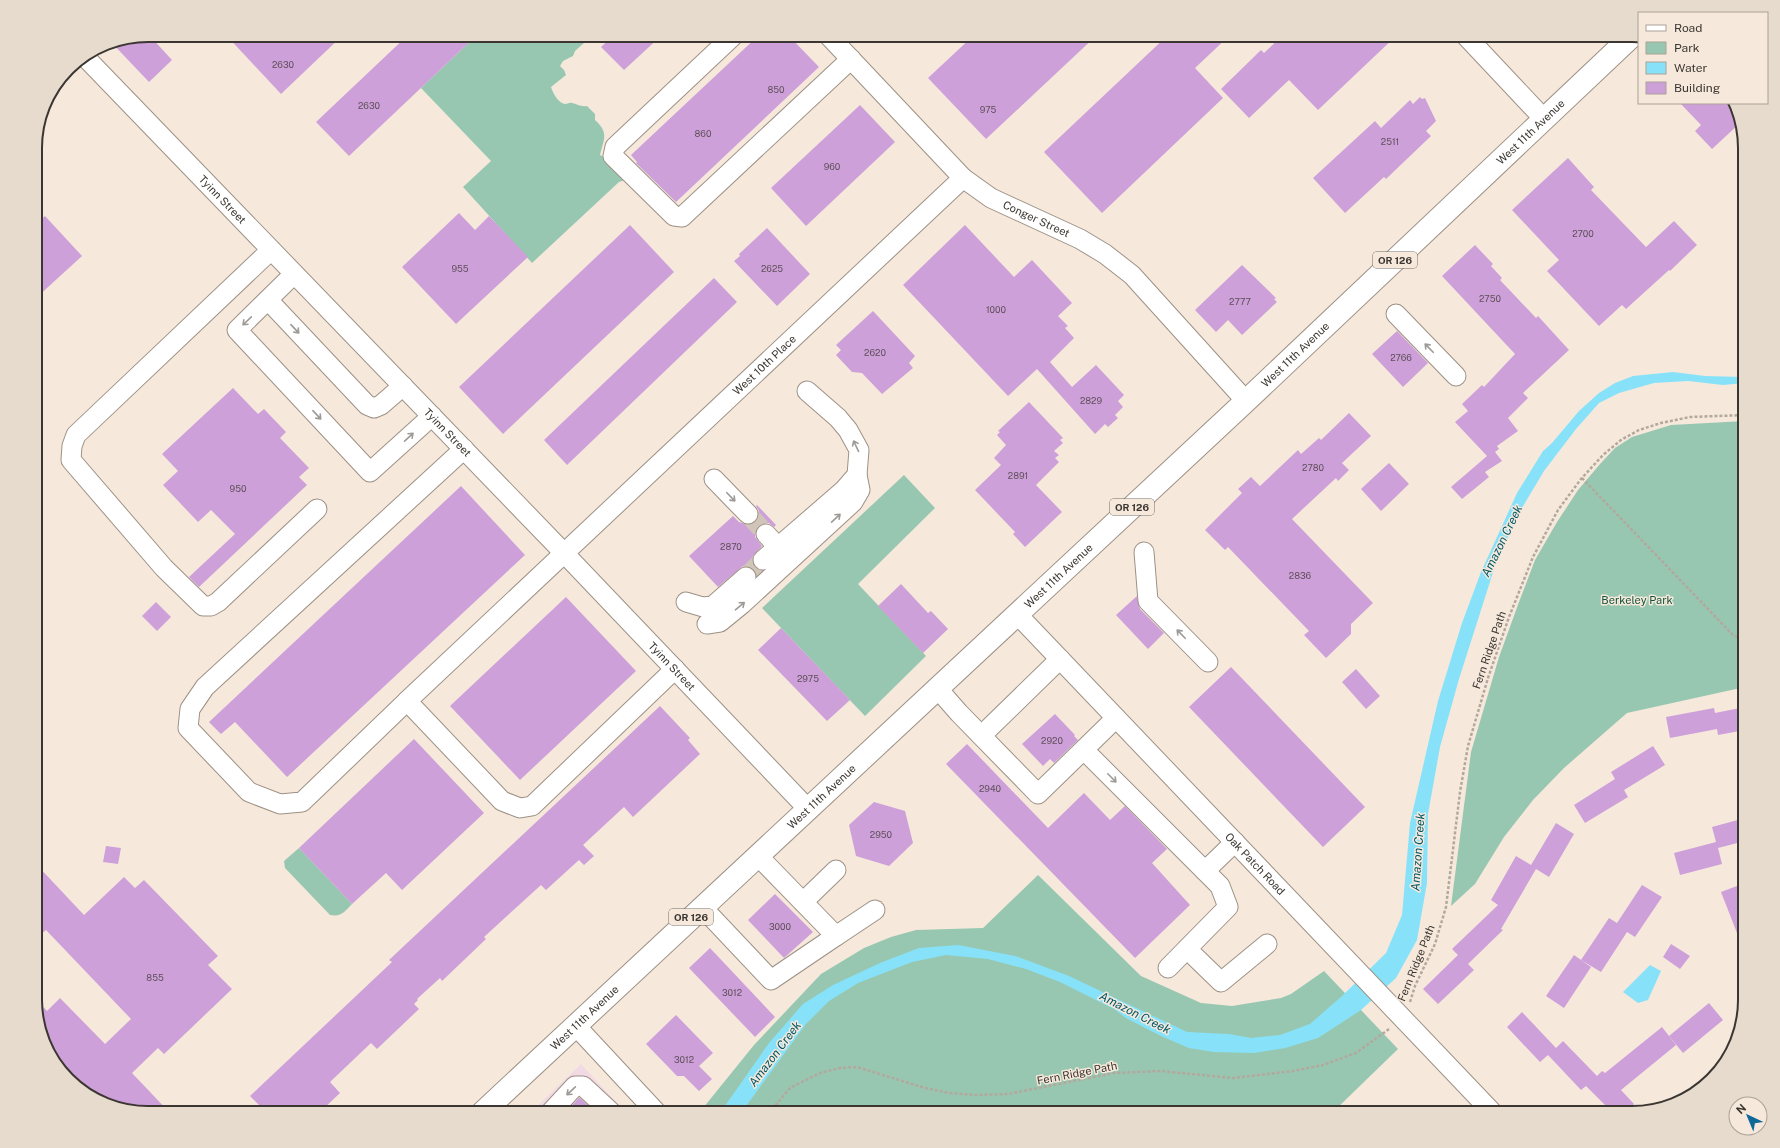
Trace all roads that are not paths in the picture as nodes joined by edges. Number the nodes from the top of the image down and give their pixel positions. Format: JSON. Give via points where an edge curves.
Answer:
{"nodes":[{"id":1,"x":727,"y":42,"type":"edge"},
{"id":2,"x":835,"y":42,"type":"edge"},
{"id":3,"x":1472,"y":42,"type":"edge"},
{"id":4,"x":1626,"y":42,"type":"edge"},
{"id":5,"x":851,"y":59,"type":"junction"},
{"id":6,"x":88,"y":60,"type":"edge"},
{"id":7,"x":1544,"y":119,"type":"junction"},
{"id":8,"x":964,"y":178,"type":"junction"},
{"id":9,"x":271,"y":250,"type":"junction"},
{"id":10,"x":294,"y":274,"type":"junction"},
{"id":11,"x":268,"y":300,"type":"junction"},
{"id":12,"x":1396,"y":314,"type":"dead end"},
{"id":13,"x":1456,"y":376,"type":"dead end"},
{"id":14,"x":403,"y":386,"type":"junction"},
{"id":15,"x":807,"y":391,"type":"dead end"},
{"id":16,"x":1246,"y":401,"type":"junction"},
{"id":17,"x":432,"y":416,"type":"junction"},
{"id":18,"x":464,"y":449,"type":"junction"},
{"id":19,"x":857,"y":475,"type":"junction"},
{"id":20,"x":714,"y":479,"type":"dead end"},
{"id":21,"x":316,"y":509,"type":"dead end"},
{"id":22,"x":748,"y":514,"type":"tunnel mouth"},
{"id":23,"x":1144,"y":552,"type":"dead end"},
{"id":24,"x":564,"y":553,"type":"junction"},
{"id":25,"x":763,"y":560,"type":"tunnel mouth"},
{"id":26,"x":746,"y":577,"type":"tunnel mouth"},
{"id":27,"x":686,"y":602,"type":"dead end"},
{"id":28,"x":1017,"y":614,"type":"junction"},
{"id":29,"x":707,"y":624,"type":"dead end"},
{"id":30,"x":1060,"y":659,"type":"junction"},
{"id":31,"x":1208,"y":662,"type":"dead end"},
{"id":32,"x":675,"y":670,"type":"junction"},
{"id":33,"x":937,"y":688,"type":"junction"},
{"id":34,"x":406,"y":701,"type":"junction"},
{"id":35,"x":1116,"y":718,"type":"junction"},
{"id":36,"x":982,"y":735,"type":"junction"},
{"id":37,"x":1084,"y":750,"type":"junction"},
{"id":38,"x":808,"y":809,"type":"junction"},
{"id":39,"x":1235,"y":842,"type":"junction"},
{"id":40,"x":758,"y":856,"type":"junction"},
{"id":41,"x":836,"y":870,"type":"dead end"},
{"id":42,"x":1205,"y":871,"type":"junction"},
{"id":43,"x":803,"y":902,"type":"junction"},
{"id":44,"x":702,"y":908,"type":"junction"},
{"id":45,"x":875,"y":910,"type":"dead end"},
{"id":46,"x":836,"y":936,"type":"junction"},
{"id":47,"x":1267,"y":944,"type":"dead end"},
{"id":48,"x":1187,"y":949,"type":"junction"},
{"id":49,"x":1168,"y":968,"type":"dead end"},
{"id":50,"x":575,"y":1025,"type":"junction"},
{"id":51,"x":489,"y":1106,"type":"edge"},
{"id":52,"x":556,"y":1106,"type":"edge"},
{"id":53,"x":604,"y":1106,"type":"edge"},
{"id":54,"x":650,"y":1106,"type":"edge"},
{"id":55,"x":1486,"y":1106,"type":"edge"}],
"edges":[{"from":1,"to":5,"type":"street","via":[[615,147],[613,156],[674,216],[682,217]]},
{"from":2,"to":5,"type":"street","name":"Conger Street"},
{"from":3,"to":7,"type":"street"},
{"from":4,"to":7,"type":"main road","name":"West 11th Avenue","number":"OR 126"},
{"from":5,"to":8,"type":"street","name":"Conger Street"},
{"from":6,"to":9,"type":"street","name":"Tyinn Street"},
{"from":7,"to":16,"type":"main road","name":"West 11th Avenue","number":"OR 126"},
{"from":8,"to":16,"type":"street","name":"Conger Street","via":[[991,198],[1080,239],[1132,275]]},
{"from":8,"to":24,"type":"street","name":"West 10th Place"},
{"from":9,"to":10,"type":"street","name":"Tyinn Street"},
{"from":9,"to":21,"type":"street","via":[[76,435],[71,460],[164,568],[203,606],[211,606],[218,602]]},
{"from":10,"to":11,"type":"street"},
{"from":10,"to":14,"type":"street","name":"Tyinn Street"},
{"from":11,"to":14,"type":"street","one_way":true,"via":[[367,405],[374,408],[381,405]]},
{"from":11,"to":17,"type":"street","one_way":true,"via":[[237,330],[370,472]]},
{"from":13,"to":12,"type":"street","one_way":true},
{"from":14,"to":17,"type":"street","name":"Tyinn Street"},
{"from":19,"to":15,"type":"street","one_way":true,"via":[[859,450],[848,430]]},
{"from":16,"to":28,"type":"main road","name":"West 11th Avenue","number":"OR 126"},
{"from":17,"to":18,"type":"street","name":"Tyinn Street"},
{"from":18,"to":24,"type":"street","name":"Tyinn Street"},
{"from":18,"to":34,"type":"street","name":"West 10th Place","via":[[205,687],[190,708],[188,728],[249,792],[280,804],[302,802]]},
{"from":19,"to":25,"type":"street","via":[[844,490],[788,540],[772,540]]},
{"from":29,"to":19,"type":"street","one_way":true,"via":[[720,622],[742,604],[853,502],[860,490]]},
{"from":20,"to":22,"type":"street","one_way":true},
{"from":31,"to":23,"type":"street","one_way":true,"via":[[1148,601]]},
{"from":24,"to":32,"type":"street","name":"Tyinn Street"},
{"from":24,"to":34,"type":"street","name":"West 10th Place"},
{"from":26,"to":27,"type":"street","via":[[713,606],[703,607]]},
{"from":28,"to":30,"type":"street","name":"Oak Patch Road"},
{"from":28,"to":33,"type":"main road","name":"West 11th Avenue","number":"OR 126"},
{"from":30,"to":35,"type":"street","name":"Oak Patch Road"},
{"from":30,"to":36,"type":"street"},
{"from":32,"to":34,"type":"street","via":[[532,806],[520,808],[502,801]]},
{"from":32,"to":38,"type":"street","name":"Tyinn Street"},
{"from":33,"to":36,"type":"street"},
{"from":33,"to":38,"type":"main road","name":"West 11th Avenue","number":"OR 126"},
{"from":35,"to":37,"type":"street"},
{"from":35,"to":39,"type":"street","name":"Oak Patch Road"},
{"from":36,"to":37,"type":"street","via":[[1038,794]]},
{"from":37,"to":42,"type":"street","one_way":true},
{"from":38,"to":40,"type":"main road","name":"West 11th Avenue","number":"OR 126"},
{"from":39,"to":42,"type":"street"},
{"from":39,"to":55,"type":"street","name":"Oak Patch Road"},
{"from":40,"to":43,"type":"street"},
{"from":40,"to":44,"type":"main road","name":"West 11th Avenue","number":"OR 126"},
{"from":41,"to":43,"type":"street"},
{"from":42,"to":48,"type":"street","via":[[1220,886],[1228,907]]},
{"from":43,"to":46,"type":"street"},
{"from":44,"to":46,"type":"street","via":[[771,980]]},
{"from":44,"to":50,"type":"main road","name":"West 11th Avenue","number":"OR 126"},
{"from":45,"to":46,"type":"street"},
{"from":47,"to":48,"type":"street","via":[[1221,982]]},
{"from":48,"to":49,"type":"street"},
{"from":50,"to":51,"type":"main road","name":"West 11th Avenue","number":"OR 126"},
{"from":50,"to":54,"type":"street"},
{"from":53,"to":52,"type":"street","one_way":true,"via":[[583,1086],[575,1086]]}]}
